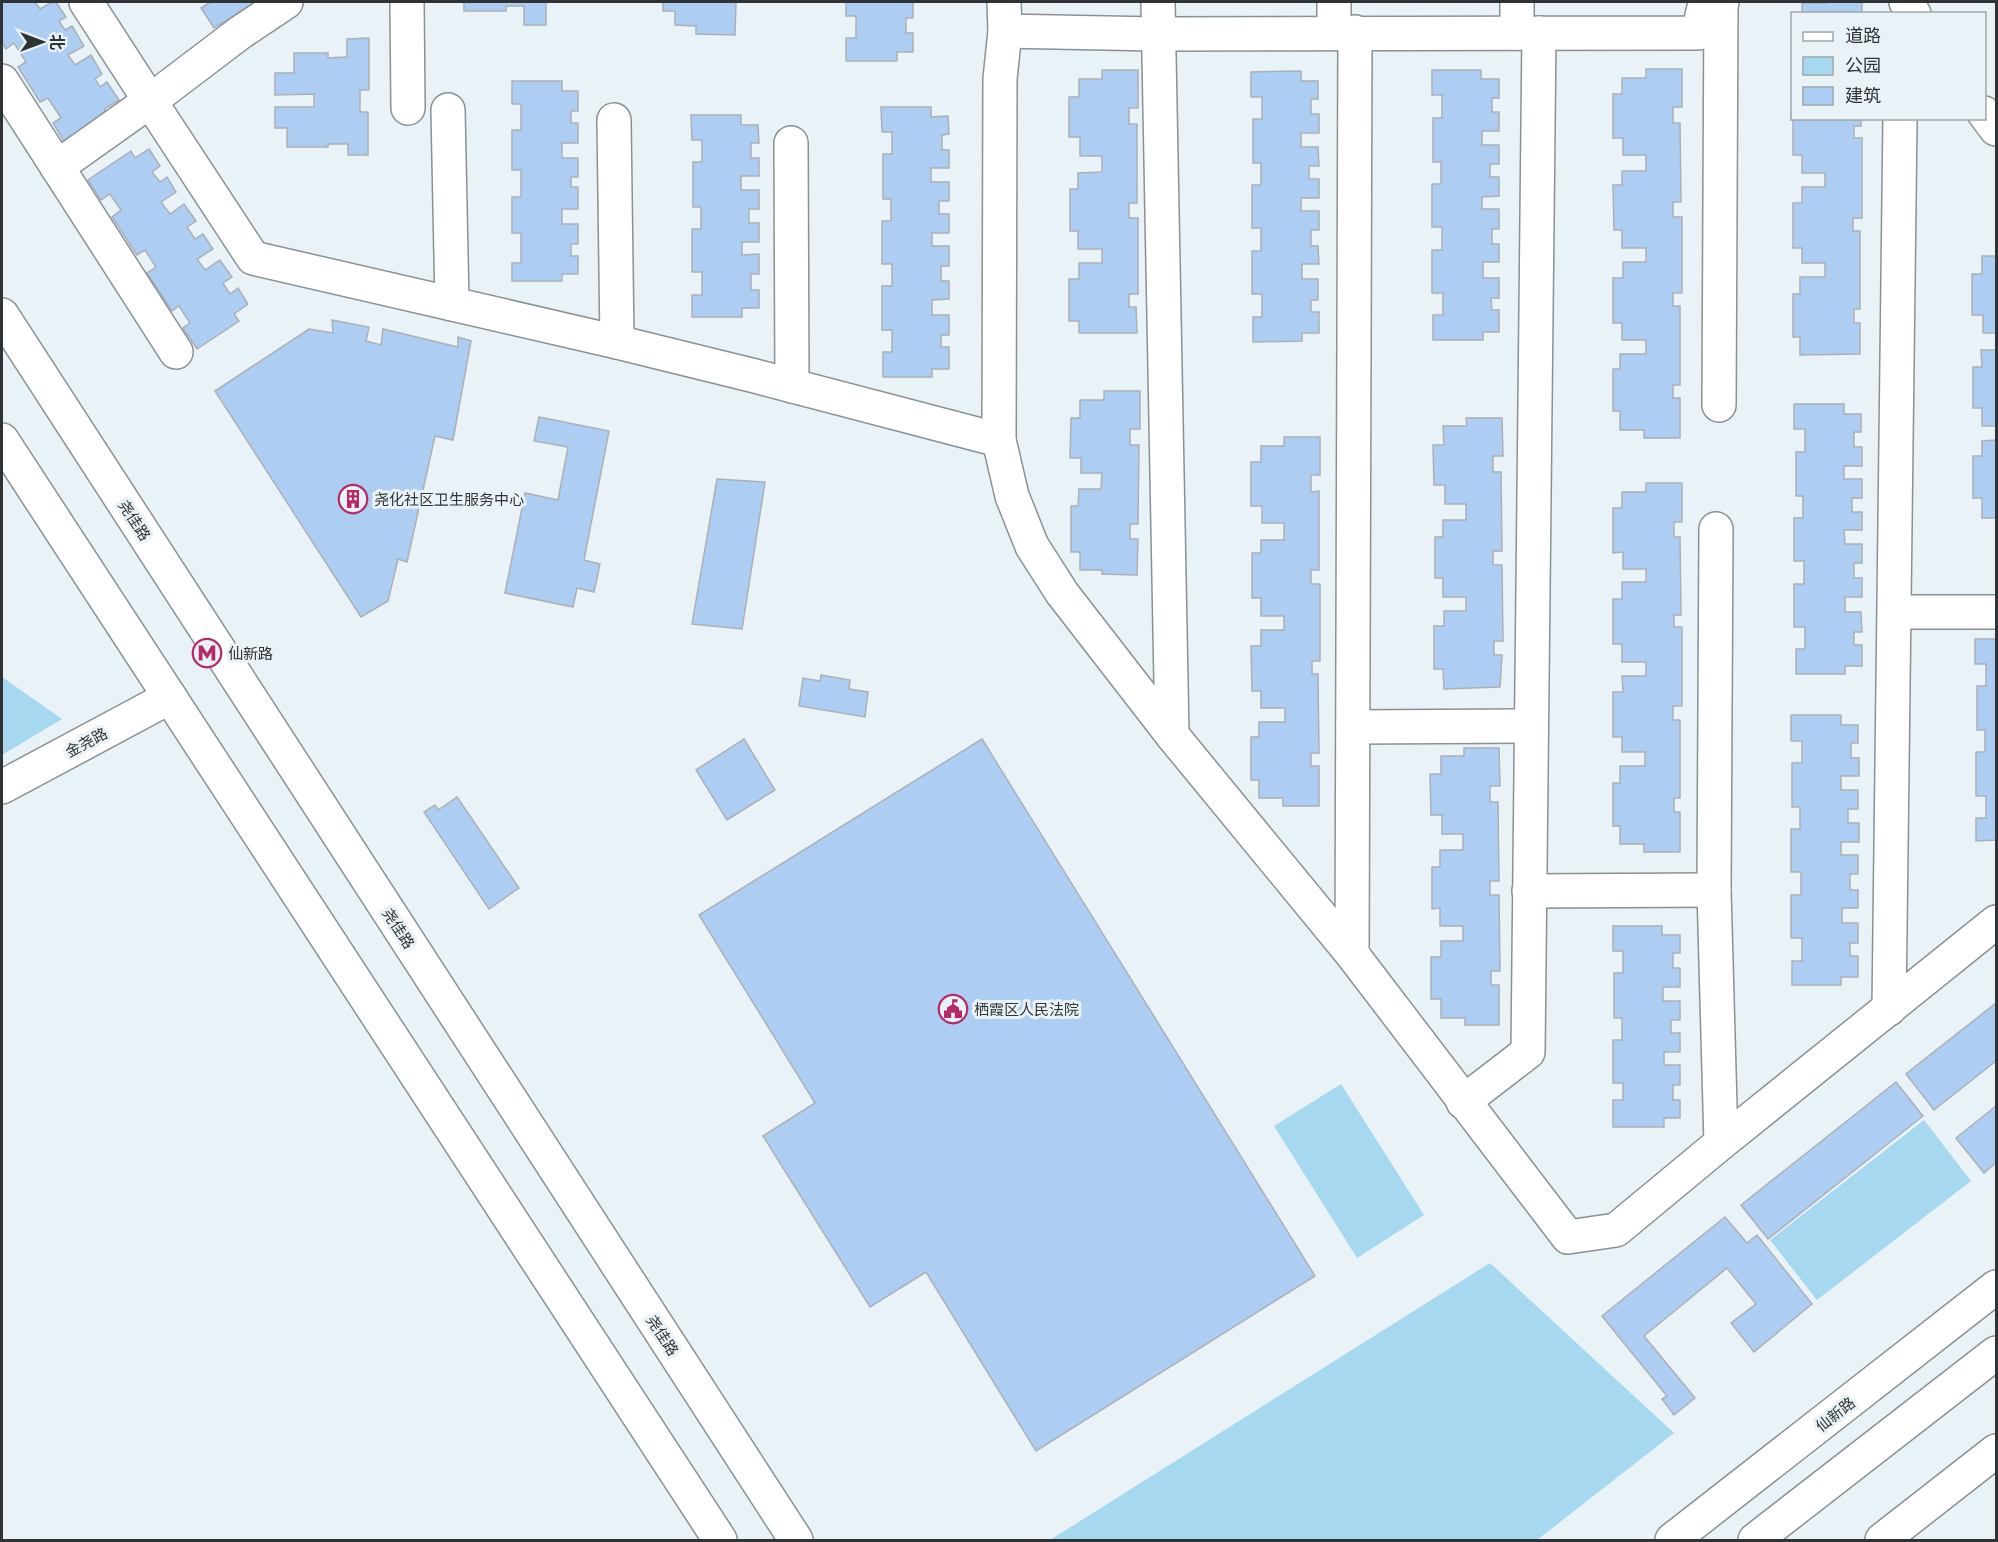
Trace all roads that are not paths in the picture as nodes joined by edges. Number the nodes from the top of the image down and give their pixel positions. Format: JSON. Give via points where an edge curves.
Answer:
{"nodes":[{"id":1,"x":86,"y":2,"type":"edge"},
{"id":2,"x":286,"y":2,"type":"edge"},
{"id":3,"x":407,"y":2,"type":"edge"},
{"id":4,"x":1158,"y":2,"type":"edge"},
{"id":5,"x":1713,"y":2,"type":"edge"},
{"id":6,"x":1004,"y":16,"type":"edge"},
{"id":7,"x":1341,"y":22,"type":"edge"},
{"id":8,"x":1524,"y":22,"type":"edge"},
{"id":9,"x":1158,"y":34,"type":"junction"},
{"id":10,"x":2,"y":81,"type":"edge"},
{"id":11,"x":150,"y":101,"type":"junction"},
{"id":12,"x":408,"y":108,"type":"dead end"},
{"id":13,"x":448,"y":110,"type":"dead end"},
{"id":14,"x":1986,"y":116,"type":"edge"},
{"id":15,"x":614,"y":120,"type":"dead end"},
{"id":16,"x":1900,"y":120,"type":"edge"},
{"id":17,"x":1996,"y":129,"type":"edge"},
{"id":18,"x":791,"y":142,"type":"dead end"},
{"id":19,"x":57,"y":167,"type":"junction"},
{"id":20,"x":452,"y":304,"type":"junction"},
{"id":21,"x":2,"y":315,"type":"edge"},
{"id":22,"x":616,"y":342,"type":"junction"},
{"id":23,"x":176,"y":352,"type":"dead end"},
{"id":24,"x":792,"y":386,"type":"junction"},
{"id":25,"x":1719,"y":405,"type":"dead end"},
{"id":26,"x":2,"y":440,"type":"edge"},
{"id":27,"x":999,"y":440,"type":"junction"},
{"id":28,"x":1716,"y":529,"type":"dead end"},
{"id":29,"x":1894,"y":612,"type":"junction"},
{"id":30,"x":1996,"y":612,"type":"edge"},
{"id":31,"x":170,"y":697,"type":"junction"},
{"id":32,"x":1531,"y":726,"type":"junction"},
{"id":33,"x":1353,"y":727,"type":"junction"},
{"id":34,"x":1172,"y":735,"type":"junction"},
{"id":35,"x":2,"y":787,"type":"edge"},
{"id":36,"x":1714,"y":890,"type":"junction"},
{"id":37,"x":1529,"y":891,"type":"junction"},
{"id":38,"x":1996,"y":922,"type":"edge"},
{"id":39,"x":1352,"y":954,"type":"junction"},
{"id":40,"x":1888,"y":1009,"type":"junction"},
{"id":41,"x":1463,"y":1102,"type":"junction"},
{"id":42,"x":1721,"y":1143,"type":"junction"},
{"id":43,"x":1996,"y":1287,"type":"edge"},
{"id":44,"x":1996,"y":1353,"type":"edge"},
{"id":45,"x":1996,"y":1451,"type":"edge"},
{"id":46,"x":720,"y":1540,"type":"edge"},
{"id":47,"x":796,"y":1540,"type":"edge"},
{"id":48,"x":1672,"y":1540,"type":"edge"},
{"id":49,"x":1755,"y":1540,"type":"edge"},
{"id":50,"x":1882,"y":1540,"type":"edge"}],
"edges":[{"from":1,"to":11,"type":"main road"},
{"from":2,"to":11,"type":"main road"},
{"from":3,"to":12,"type":"main road"},
{"from":4,"to":9,"type":"main road"},
{"from":5,"to":8,"type":"main road","via":[[1698,33]]},
{"from":5,"to":25,"type":"main road"},
{"from":6,"to":9,"type":"main road"},
{"from":6,"to":27,"type":"main road","via":[[1000,79]]},
{"from":7,"to":8,"type":"main road"},
{"from":7,"to":9,"type":"main road"},
{"from":7,"to":33,"type":"main road"},
{"from":8,"to":32,"type":"main road"},
{"from":9,"to":34,"type":"main road"},
{"from":10,"to":19,"type":"main road"},
{"from":11,"to":19,"type":"main road"},
{"from":11,"to":20,"type":"main road","via":[[252,258]]},
{"from":13,"to":20,"type":"main road"},
{"from":14,"to":17,"type":"main road"},
{"from":15,"to":22,"type":"main road"},
{"from":16,"to":29,"type":"main road"},
{"from":18,"to":24,"type":"main road"},
{"from":19,"to":23,"type":"main road"},
{"from":20,"to":22,"type":"main road"},
{"from":21,"to":47,"type":"main road","name":"尧佳路"},
{"from":22,"to":24,"type":"main road"},
{"from":24,"to":27,"type":"main road"},
{"from":26,"to":31,"type":"main road"},
{"from":27,"to":34,"type":"main road","via":[[1012,496],[1032,546],[1062,593]]},
{"from":28,"to":36,"type":"main road"},
{"from":29,"to":30,"type":"main road"},
{"from":29,"to":40,"type":"main road"},
{"from":31,"to":35,"type":"main road","name":"金尧路"},
{"from":31,"to":46,"type":"main road"},
{"from":32,"to":33,"type":"main road"},
{"from":32,"to":37,"type":"main road"},
{"from":33,"to":39,"type":"main road"},
{"from":34,"to":39,"type":"main road"},
{"from":36,"to":37,"type":"main road"},
{"from":36,"to":42,"type":"main road"},
{"from":37,"to":41,"type":"main road","via":[[1528,1052]]},
{"from":38,"to":40,"type":"main road"},
{"from":39,"to":41,"type":"main road"},
{"from":40,"to":42,"type":"main road"},
{"from":41,"to":42,"type":"main road","via":[[1568,1237],[1616,1230]]},
{"from":43,"to":48,"type":"main road","name":"仙新路"},
{"from":44,"to":49,"type":"main road"},
{"from":45,"to":50,"type":"main road"}]}
